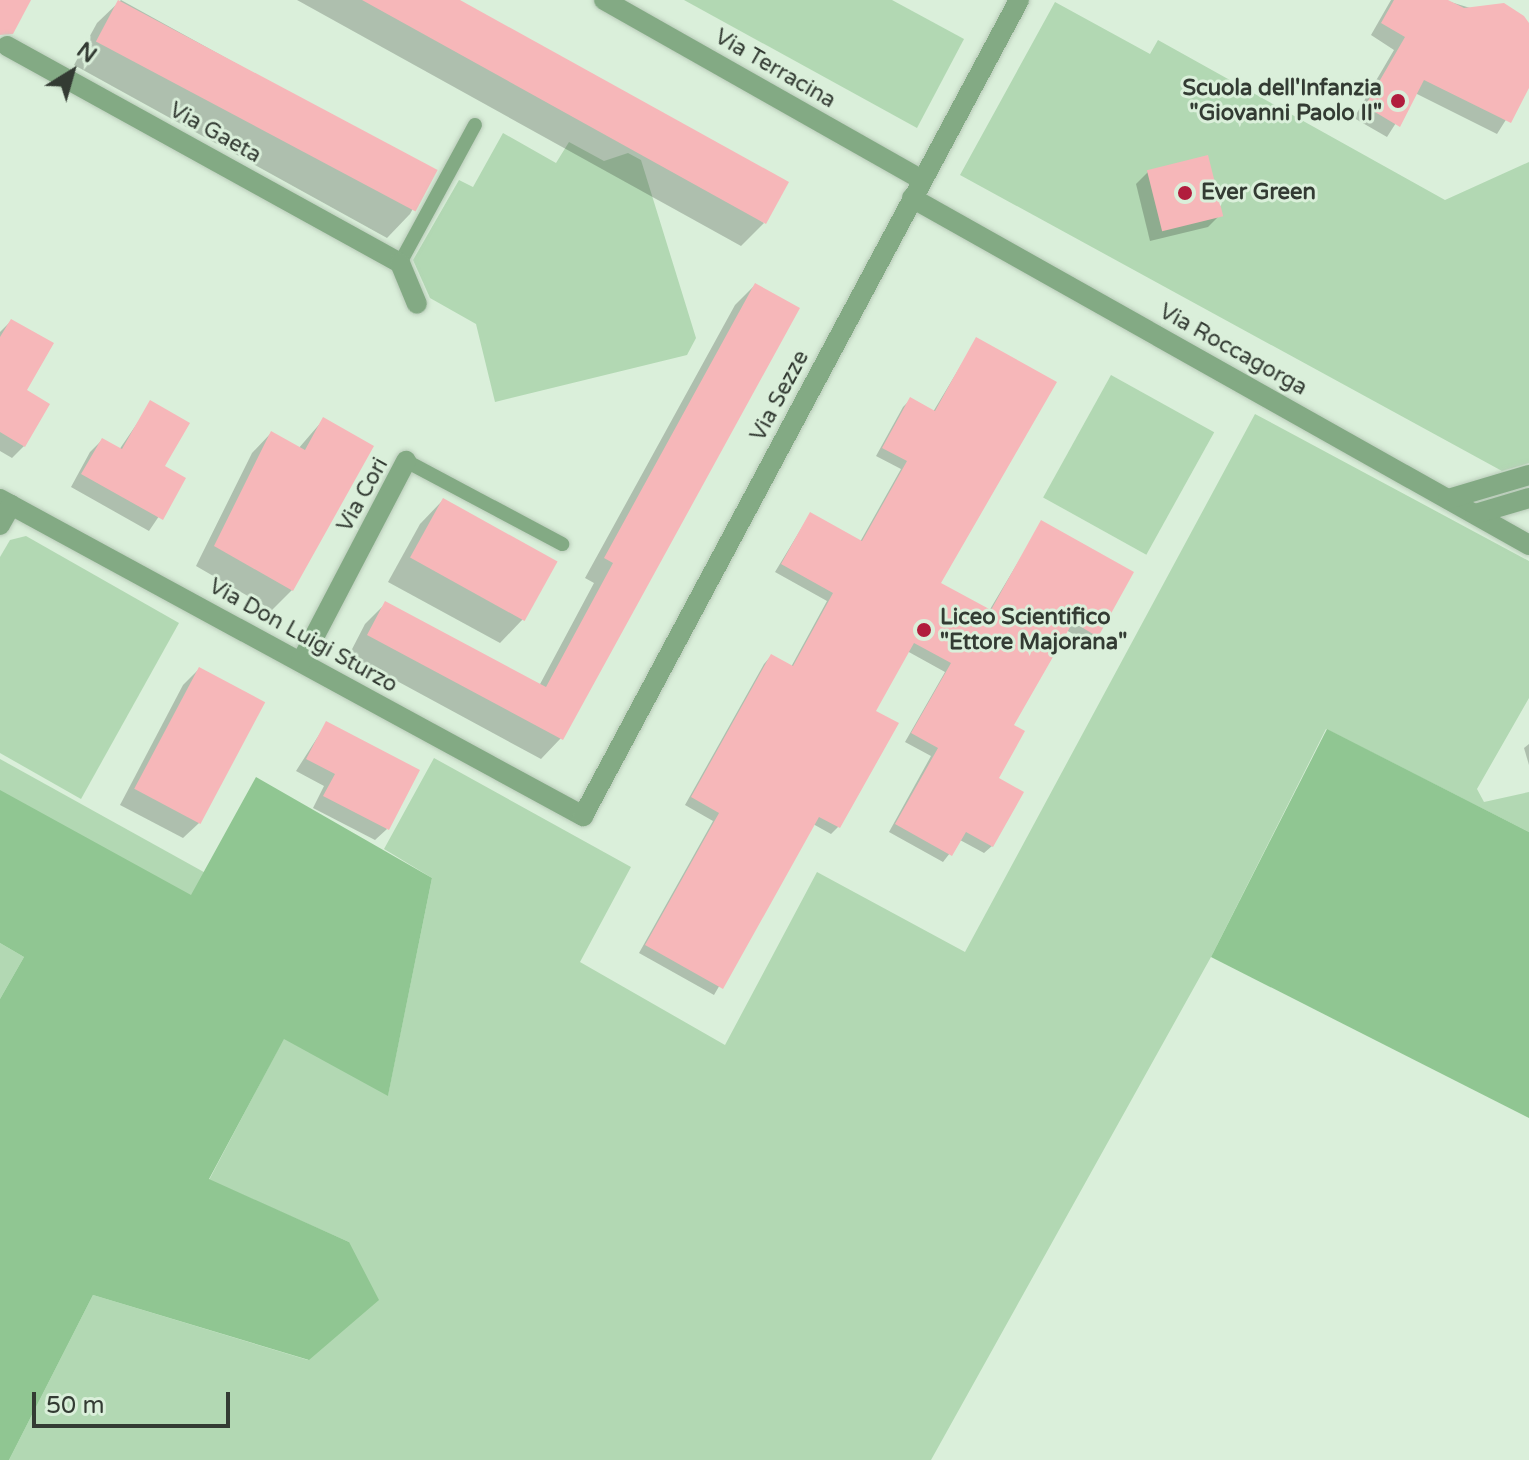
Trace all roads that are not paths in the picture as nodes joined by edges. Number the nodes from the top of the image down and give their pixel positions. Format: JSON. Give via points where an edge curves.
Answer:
{"nodes":[{"id":1,"x":604,"y":0,"type":"edge"},
{"id":2,"x":1019,"y":0,"type":"edge"},
{"id":3,"x":7,"y":46,"type":"dead end"},
{"id":4,"x":475,"y":125,"type":"dead end"},
{"id":5,"x":917,"y":189,"type":"junction"},
{"id":6,"x":400,"y":263,"type":"junction"},
{"id":7,"x":417,"y":304,"type":"dead end"},
{"id":8,"x":406,"y":461,"type":"joint"},
{"id":9,"x":1529,"y":475,"type":"edge"},
{"id":10,"x":1529,"y":498,"type":"edge"},
{"id":11,"x":1448,"y":499,"type":"junction"},
{"id":12,"x":6,"y":502,"type":"edge"},
{"id":13,"x":1475,"y":514,"type":"junction"},
{"id":14,"x":0,"y":525,"type":"edge"},
{"id":15,"x":562,"y":544,"type":"dead end"},
{"id":16,"x":1529,"y":545,"type":"edge"},
{"id":17,"x":301,"y":662,"type":"junction"},
{"id":18,"x":583,"y":816,"type":"joint"}],
"edges":[{"from":1,"to":5,"type":"street","name":"Via Terracina"},
{"from":2,"to":5,"type":"street","name":"Via Sezze"},
{"from":3,"to":6,"type":"street","name":"Via Gaeta"},
{"from":4,"to":6,"type":"lane"},
{"from":5,"to":11,"type":"street","name":"Via Roccagorga"},
{"from":5,"to":18,"type":"street","name":"Via Sezze"},
{"from":6,"to":7,"type":"street"},
{"from":8,"to":15,"type":"lane","name":"Via Cori"},
{"from":8,"to":17,"type":"street","name":"Via Cori"},
{"from":9,"to":11,"type":"street"},
{"from":10,"to":13,"type":"street"},
{"from":11,"to":13,"type":"street","name":"Via Roccagorga"},
{"from":12,"to":14,"type":"street"},
{"from":12,"to":17,"type":"street","name":"Via Don Luigi Sturzo"},
{"from":13,"to":16,"type":"street","name":"Via Roccagorga"},
{"from":17,"to":18,"type":"street","name":"Via Don Luigi Sturzo"}]}
